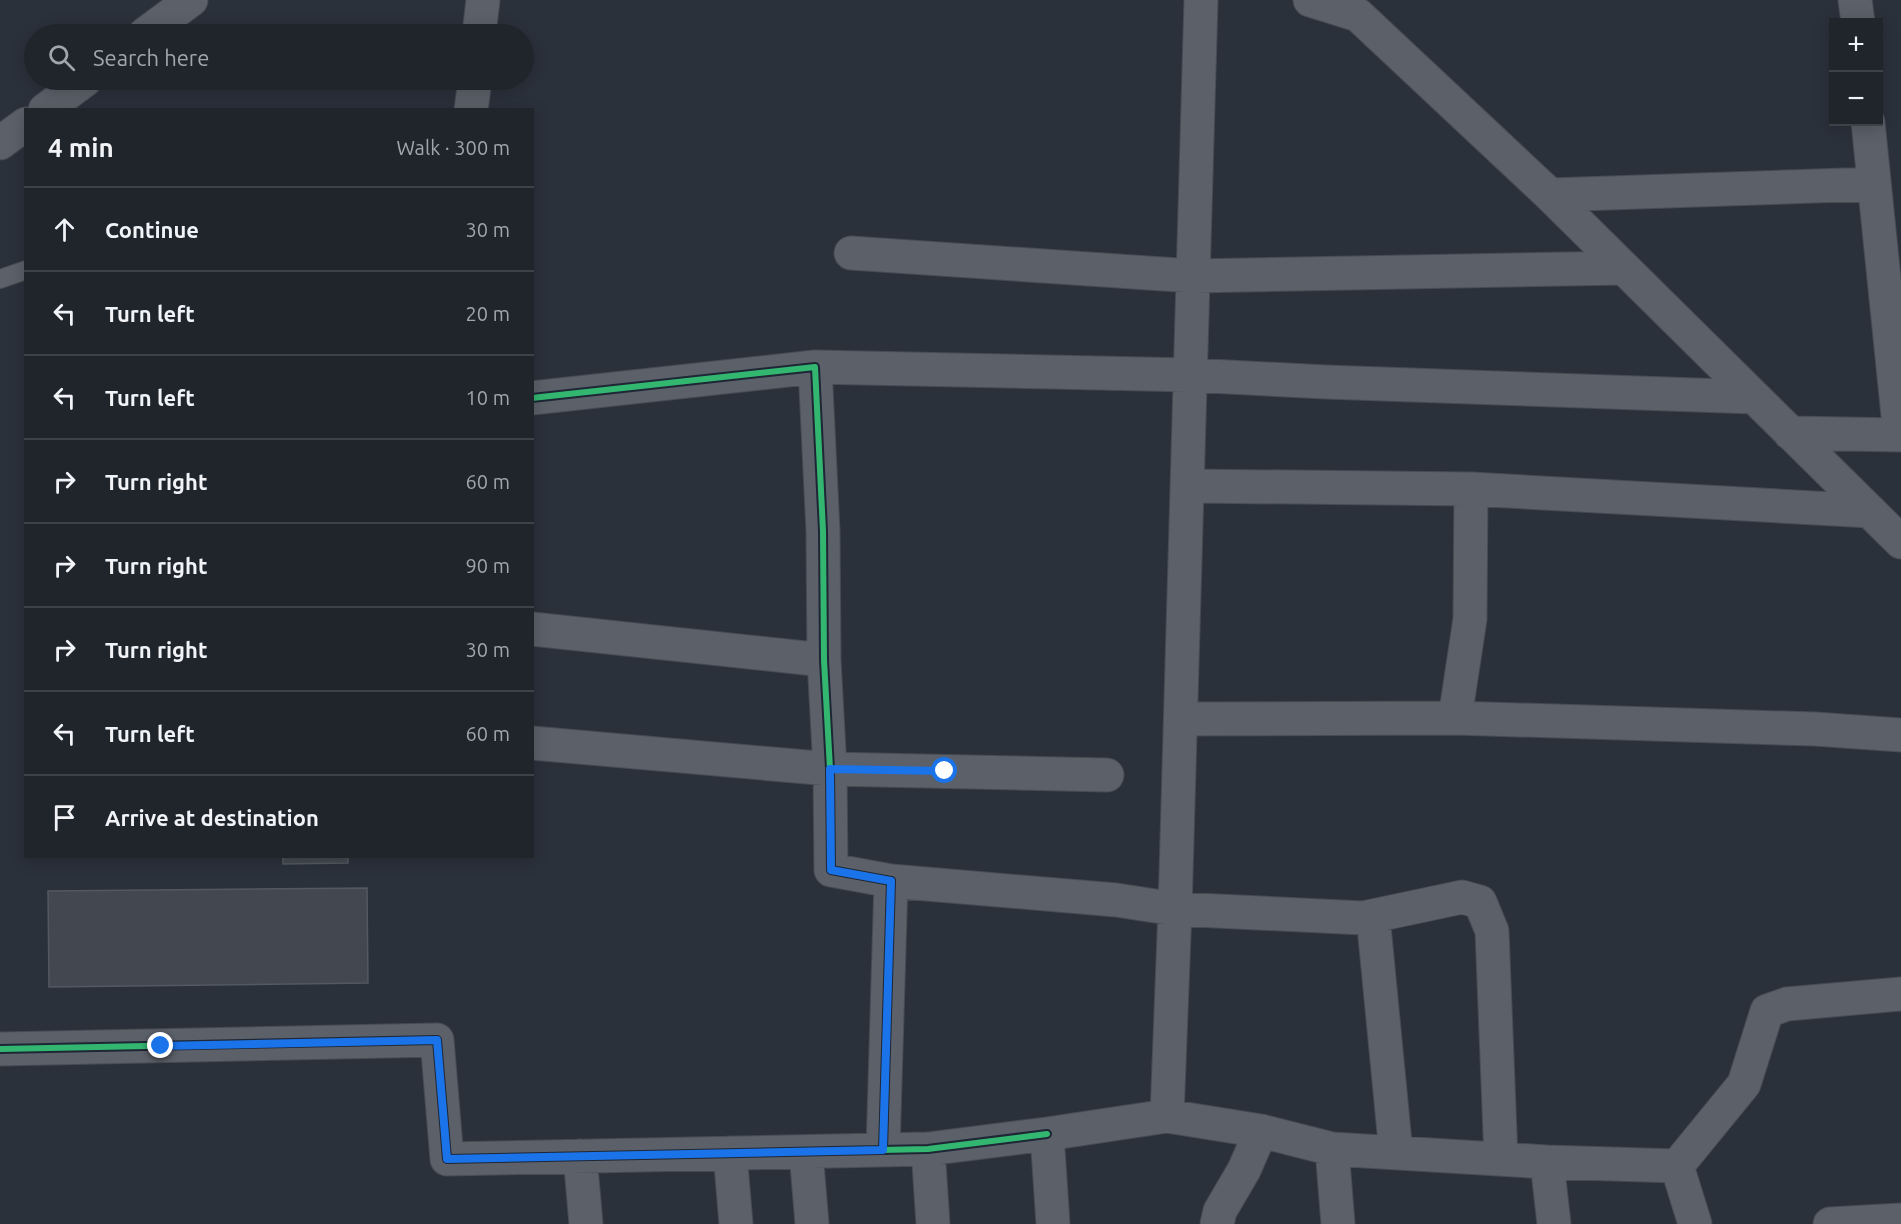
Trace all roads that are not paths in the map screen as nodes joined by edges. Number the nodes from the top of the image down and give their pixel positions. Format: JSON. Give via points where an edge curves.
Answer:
{"nodes":[{"id":1,"x":191,"y":0,"type":"edge"},
{"id":2,"x":483,"y":0,"type":"edge"},
{"id":3,"x":1201,"y":0,"type":"edge"},
{"id":4,"x":1310,"y":0,"type":"edge"},
{"id":5,"x":1855,"y":0,"type":"edge"},
{"id":6,"x":1857,"y":18,"type":"edge"},
{"id":7,"x":159,"y":24,"type":"edge"},
{"id":8,"x":480,"y":24,"type":"edge"},
{"id":9,"x":72,"y":90,"type":"edge"},
{"id":10,"x":474,"y":90,"type":"edge"},
{"id":11,"x":48,"y":108,"type":"edge"},
{"id":12,"x":471,"y":108,"type":"edge"},
{"id":13,"x":24,"y":125,"type":"edge"},
{"id":14,"x":1868,"y":126,"type":"edge"},
{"id":15,"x":0,"y":143,"type":"edge"},
{"id":16,"x":1874,"y":184,"type":"junction"},
{"id":17,"x":1550,"y":195,"type":"junction"},
{"id":18,"x":851,"y":253,"type":"dead end"},
{"id":19,"x":1624,"y":268,"type":"junction"},
{"id":20,"x":24,"y":271,"type":"edge"},
{"id":21,"x":1193,"y":276,"type":"junction"},
{"id":22,"x":0,"y":279,"type":"edge"},
{"id":23,"x":815,"y":367,"type":"junction"},
{"id":24,"x":1190,"y":375,"type":"junction"},
{"id":25,"x":1754,"y":397,"type":"junction"},
{"id":26,"x":534,"y":398,"type":"edge"},
{"id":27,"x":1790,"y":433,"type":"junction"},
{"id":28,"x":1901,"y":435,"type":"edge"},
{"id":29,"x":1188,"y":486,"type":"junction"},
{"id":30,"x":1471,"y":489,"type":"junction"},
{"id":31,"x":1870,"y":512,"type":"junction"},
{"id":32,"x":1901,"y":543,"type":"edge"},
{"id":33,"x":534,"y":629,"type":"edge"},
{"id":34,"x":824,"y":660,"type":"junction"},
{"id":35,"x":1455,"y":718,"type":"junction"},
{"id":36,"x":1181,"y":719,"type":"junction"},
{"id":37,"x":1901,"y":735,"type":"edge"},
{"id":38,"x":534,"y":743,"type":"edge"},
{"id":39,"x":830,"y":769,"type":"junction"},
{"id":40,"x":1107,"y":775,"type":"dead end"},
{"id":41,"x":891,"y":881,"type":"junction"},
{"id":42,"x":1175,"y":909,"type":"junction"},
{"id":43,"x":1373,"y":916,"type":"junction"},
{"id":44,"x":1901,"y":994,"type":"edge"},
{"id":45,"x":0,"y":1049,"type":"edge"},
{"id":46,"x":1167,"y":1116,"type":"junction"},
{"id":47,"x":1261,"y":1131,"type":"junction"},
{"id":48,"x":1047,"y":1134,"type":"junction"},
{"id":49,"x":928,"y":1149,"type":"junction"},
{"id":50,"x":1332,"y":1149,"type":"junction"},
{"id":51,"x":883,"y":1150,"type":"junction"},
{"id":52,"x":806,"y":1152,"type":"junction"},
{"id":53,"x":730,"y":1153,"type":"junction"},
{"id":54,"x":1396,"y":1153,"type":"junction"},
{"id":55,"x":580,"y":1156,"type":"junction"},
{"id":56,"x":1501,"y":1159,"type":"junction"},
{"id":57,"x":1547,"y":1162,"type":"junction"},
{"id":58,"x":1677,"y":1166,"type":"junction"},
{"id":59,"x":1901,"y":1220,"type":"edge"},
{"id":60,"x":586,"y":1224,"type":"edge"},
{"id":61,"x":736,"y":1224,"type":"edge"},
{"id":62,"x":812,"y":1224,"type":"edge"},
{"id":63,"x":933,"y":1224,"type":"edge"},
{"id":64,"x":1053,"y":1224,"type":"edge"},
{"id":65,"x":1217,"y":1224,"type":"edge"},
{"id":66,"x":1338,"y":1224,"type":"edge"},
{"id":67,"x":1554,"y":1224,"type":"edge"},
{"id":68,"x":1695,"y":1224,"type":"edge"},
{"id":69,"x":1830,"y":1224,"type":"edge"}],
"edges":[{"from":1,"to":7,"type":"street"},
{"from":2,"to":8,"type":"street"},
{"from":3,"to":21,"type":"street"},
{"from":4,"to":17,"type":"street","via":[[1358,15]]},
{"from":5,"to":6,"type":"street"},
{"from":9,"to":11,"type":"street"},
{"from":10,"to":12,"type":"street"},
{"from":13,"to":15,"type":"street"},
{"from":14,"to":16,"type":"street"},
{"from":16,"to":17,"type":"street"},
{"from":16,"to":28,"type":"street"},
{"from":17,"to":19,"type":"street"},
{"from":18,"to":21,"type":"street"},
{"from":19,"to":21,"type":"street"},
{"from":19,"to":25,"type":"street"},
{"from":20,"to":22,"type":"lane"},
{"from":21,"to":24,"type":"street"},
{"from":23,"to":24,"type":"street"},
{"from":23,"to":26,"type":"street"},
{"from":23,"to":34,"type":"street"},
{"from":24,"to":25,"type":"street"},
{"from":24,"to":29,"type":"street"},
{"from":25,"to":27,"type":"street"},
{"from":27,"to":28,"type":"street"},
{"from":27,"to":31,"type":"street"},
{"from":29,"to":30,"type":"street"},
{"from":29,"to":36,"type":"street"},
{"from":30,"to":31,"type":"street"},
{"from":30,"to":35,"type":"street","via":[[1470,619]]},
{"from":31,"to":32,"type":"street"},
{"from":33,"to":34,"type":"street"},
{"from":34,"to":39,"type":"street"},
{"from":35,"to":36,"type":"street"},
{"from":35,"to":37,"type":"street"},
{"from":36,"to":42,"type":"street"},
{"from":38,"to":39,"type":"street"},
{"from":39,"to":40,"type":"street"},
{"from":39,"to":41,"type":"street","via":[[831,870]]},
{"from":41,"to":42,"type":"street","via":[[1116,900]]},
{"from":41,"to":51,"type":"street"},
{"from":42,"to":43,"type":"street"},
{"from":42,"to":46,"type":"street"},
{"from":43,"to":54,"type":"street"},
{"from":43,"to":56,"type":"street","via":[[1462,897],[1480,902],[1492,931]]},
{"from":44,"to":58,"type":"street","via":[[1787,1004],[1767,1011],[1744,1084]]},
{"from":45,"to":55,"type":"street","via":[[437,1040],[447,1159]]},
{"from":46,"to":47,"type":"street"},
{"from":46,"to":48,"type":"street"},
{"from":47,"to":50,"type":"street"},
{"from":47,"to":65,"type":"street"},
{"from":48,"to":49,"type":"street"},
{"from":48,"to":64,"type":"street"},
{"from":49,"to":51,"type":"street"},
{"from":49,"to":63,"type":"street"},
{"from":50,"to":54,"type":"street"},
{"from":50,"to":66,"type":"street"},
{"from":51,"to":52,"type":"street"},
{"from":52,"to":53,"type":"street"},
{"from":52,"to":62,"type":"street"},
{"from":53,"to":55,"type":"street"},
{"from":53,"to":61,"type":"street"},
{"from":54,"to":56,"type":"street"},
{"from":55,"to":60,"type":"street"},
{"from":56,"to":57,"type":"street"},
{"from":57,"to":58,"type":"street"},
{"from":57,"to":67,"type":"street"},
{"from":58,"to":68,"type":"street"},
{"from":59,"to":69,"type":"street"}]}
